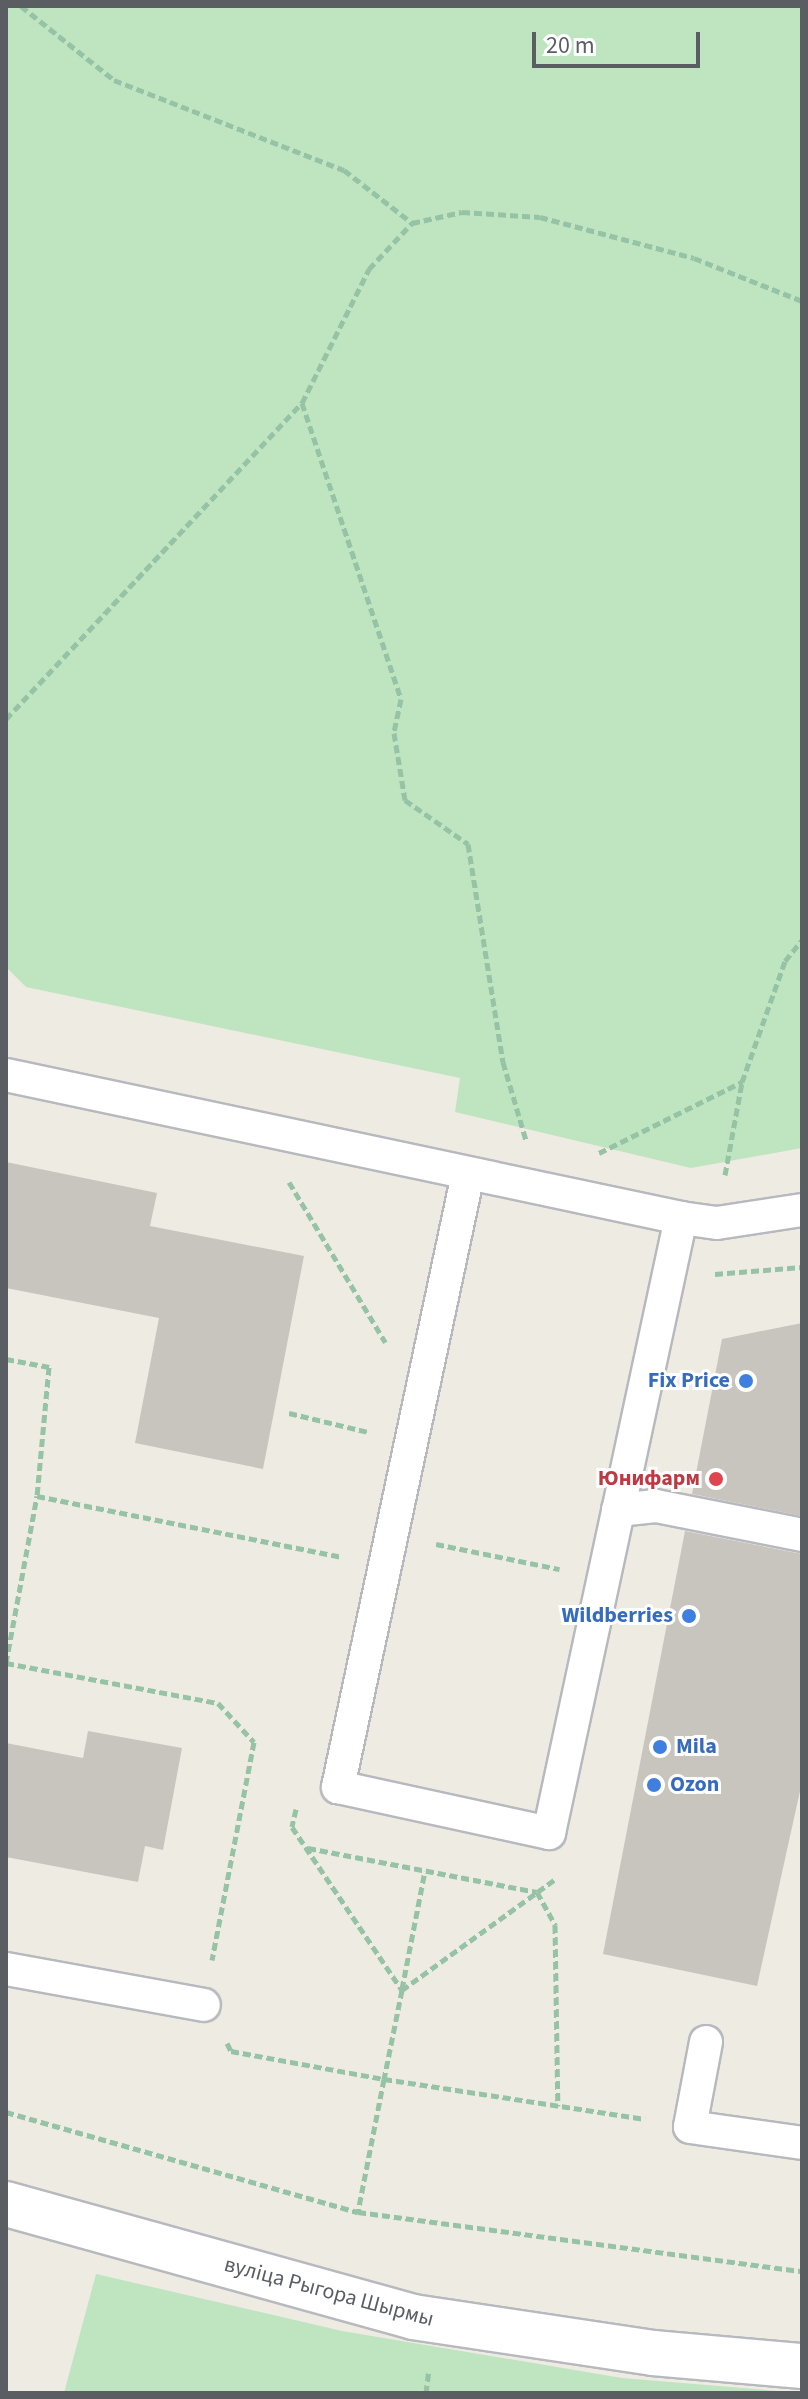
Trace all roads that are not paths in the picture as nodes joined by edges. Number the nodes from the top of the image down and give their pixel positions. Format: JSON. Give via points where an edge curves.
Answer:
{"nodes":[{"id":1,"x":6,"y":1075,"type":"edge"},
{"id":2,"x":468,"y":1174,"type":"junction"},
{"id":3,"x":802,"y":1210,"type":"edge"},
{"id":4,"x":681,"y":1218,"type":"junction"},
{"id":5,"x":618,"y":1510,"type":"junction"},
{"id":6,"x":802,"y":1535,"type":"edge"},
{"id":7,"x":6,"y":1969,"type":"edge"},
{"id":8,"x":204,"y":2005,"type":"road end"},
{"id":9,"x":706,"y":2042,"type":"dead end"},
{"id":10,"x":802,"y":2143,"type":"edge"},
{"id":11,"x":6,"y":2204,"type":"edge"},
{"id":12,"x":802,"y":2366,"type":"edge"}],
"edges":[{"from":1,"to":2,"type":"lane"},
{"from":2,"to":4,"type":"lane"},
{"from":2,"to":5,"type":"lane","via":[[338,1787],[549,1833]]},
{"from":3,"to":4,"type":"lane","via":[[717,1223]]},
{"from":4,"to":5,"type":"lane"},
{"from":5,"to":6,"type":"lane","via":[[656,1506]]},
{"from":7,"to":8,"type":"lane"},
{"from":9,"to":10,"type":"lane","via":[[690,2127]]},
{"from":11,"to":12,"type":"street","name":"вуліца Рыгора Шырмы","via":[[413,2317],[653,2353]]}]}
